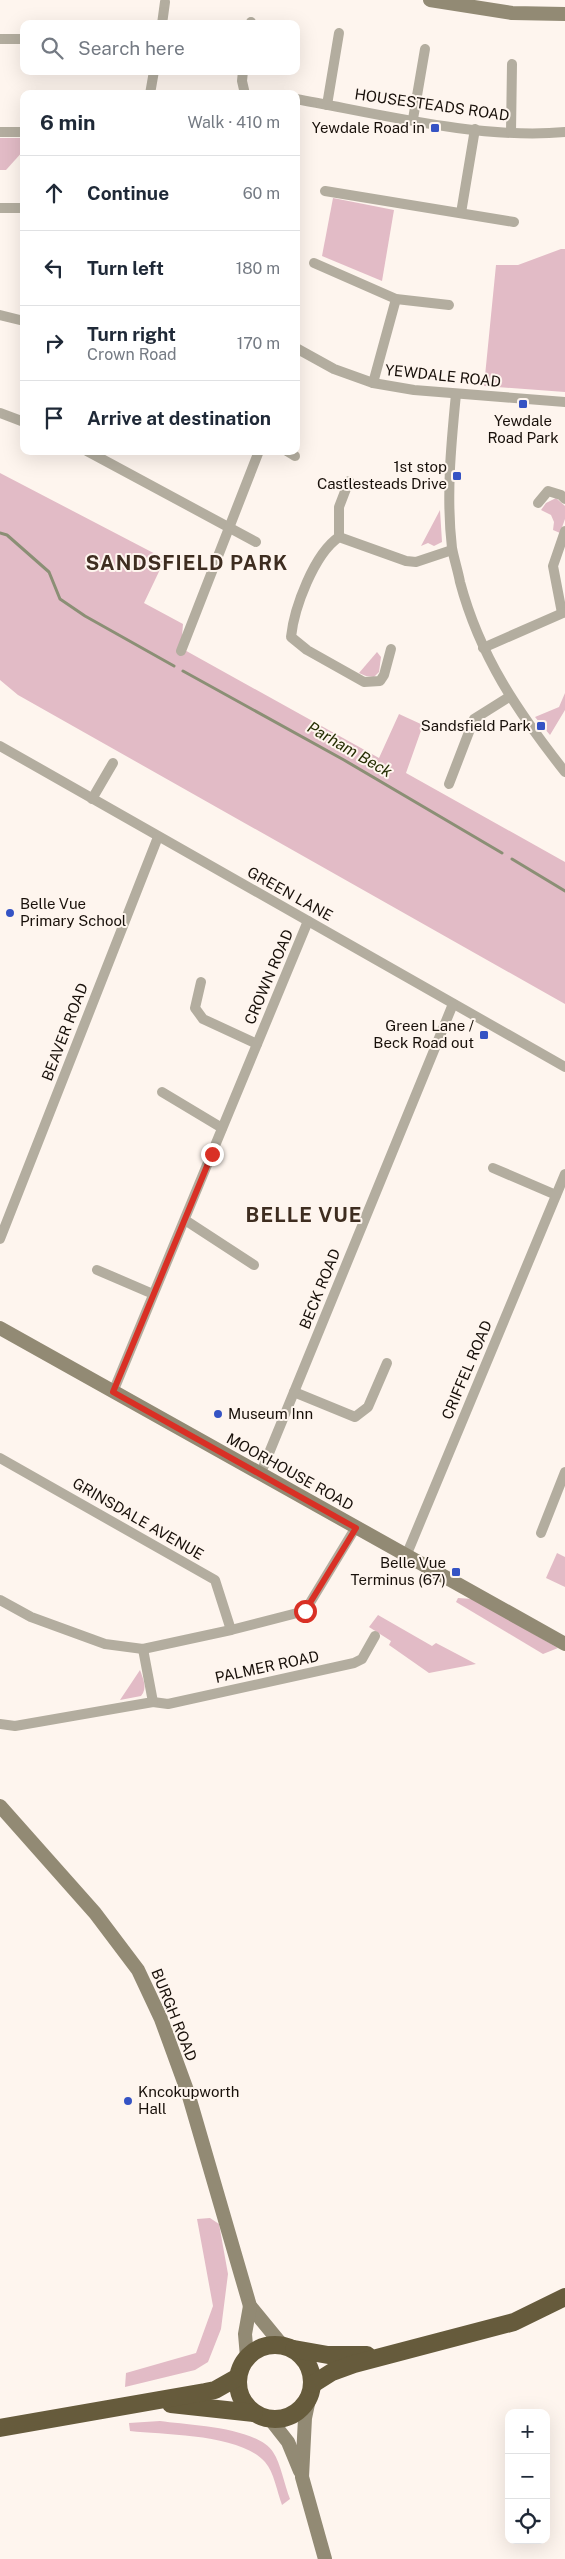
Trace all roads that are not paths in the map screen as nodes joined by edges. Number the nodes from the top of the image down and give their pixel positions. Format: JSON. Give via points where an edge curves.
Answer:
{"nodes":[{"id":1,"x":430,"y":0,"type":"edge"},
{"id":2,"x":165,"y":2,"type":"dead end"},
{"id":3,"x":565,"y":14,"type":"edge"},
{"id":4,"x":163,"y":20,"type":"edge"},
{"id":5,"x":339,"y":33,"type":"dead end"},
{"id":6,"x":0,"y":39,"type":"edge"},
{"id":7,"x":20,"y":40,"type":"edge"},
{"id":8,"x":425,"y":49,"type":"dead end"},
{"id":9,"x":512,"y":64,"type":"dead end"},
{"id":10,"x":153,"y":75,"type":"edge"},
{"id":11,"x":243,"y":75,"type":"edge"},
{"id":12,"x":151,"y":90,"type":"edge"},
{"id":13,"x":244,"y":90,"type":"edge"},
{"id":14,"x":300,"y":100,"type":"edge"},
{"id":15,"x":327,"y":105,"type":"junction"},
{"id":16,"x":413,"y":119,"type":"junction"},
{"id":17,"x":475,"y":130,"type":"junction"},
{"id":18,"x":0,"y":132,"type":"edge"},
{"id":19,"x":20,"y":132,"type":"edge"},
{"id":20,"x":510,"y":132,"type":"junction"},
{"id":21,"x":565,"y":132,"type":"edge"},
{"id":22,"x":325,"y":191,"type":"dead end"},
{"id":23,"x":0,"y":208,"type":"edge"},
{"id":24,"x":20,"y":208,"type":"edge"},
{"id":25,"x":461,"y":213,"type":"junction"},
{"id":26,"x":514,"y":222,"type":"dead end"},
{"id":27,"x":314,"y":263,"type":"dead end"},
{"id":28,"x":396,"y":299,"type":"junction"},
{"id":29,"x":449,"y":305,"type":"dead end"},
{"id":30,"x":0,"y":315,"type":"edge"},
{"id":31,"x":20,"y":320,"type":"edge"},
{"id":32,"x":300,"y":352,"type":"edge"},
{"id":33,"x":373,"y":384,"type":"junction"},
{"id":34,"x":456,"y":394,"type":"junction"},
{"id":35,"x":565,"y":402,"type":"edge"},
{"id":36,"x":0,"y":413,"type":"edge"},
{"id":37,"x":20,"y":420,"type":"edge"},
{"id":38,"x":95,"y":455,"type":"edge"},
{"id":39,"x":257,"y":455,"type":"edge"},
{"id":40,"x":349,"y":481,"type":"dead end"},
{"id":41,"x":565,"y":499,"type":"edge"},
{"id":42,"x":538,"y":503,"type":"dead end"},
{"id":43,"x":228,"y":526,"type":"junction"},
{"id":44,"x":565,"y":531,"type":"edge"},
{"id":45,"x":339,"y":537,"type":"junction"},
{"id":46,"x":256,"y":542,"type":"dead end"},
{"id":47,"x":452,"y":550,"type":"junction"},
{"id":48,"x":563,"y":612,"type":"edge"},
{"id":49,"x":483,"y":648,"type":"junction"},
{"id":50,"x":391,"y":649,"type":"dead end"},
{"id":51,"x":181,"y":651,"type":"dead end"},
{"id":52,"x":509,"y":697,"type":"junction"},
{"id":53,"x":0,"y":746,"type":"edge"},
{"id":54,"x":113,"y":763,"type":"dead end"},
{"id":55,"x":565,"y":772,"type":"edge"},
{"id":56,"x":449,"y":784,"type":"dead end"},
{"id":57,"x":92,"y":799,"type":"junction"},
{"id":58,"x":158,"y":837,"type":"junction"},
{"id":59,"x":308,"y":921,"type":"junction"},
{"id":60,"x":201,"y":982,"type":"dead end"},
{"id":61,"x":453,"y":1004,"type":"junction"},
{"id":62,"x":257,"y":1044,"type":"junction"},
{"id":63,"x":565,"y":1067,"type":"edge"},
{"id":64,"x":162,"y":1092,"type":"dead end"},
{"id":65,"x":222,"y":1128,"type":"junction"},
{"id":66,"x":493,"y":1168,"type":"dead end"},
{"id":67,"x":565,"y":1174,"type":"edge"},
{"id":68,"x":556,"y":1195,"type":"junction"},
{"id":69,"x":184,"y":1220,"type":"junction"},
{"id":70,"x":0,"y":1239,"type":"edge"},
{"id":71,"x":254,"y":1265,"type":"dead end"},
{"id":72,"x":97,"y":1270,"type":"dead end"},
{"id":73,"x":153,"y":1294,"type":"junction"},
{"id":74,"x":0,"y":1328,"type":"edge"},
{"id":75,"x":387,"y":1363,"type":"dead end"},
{"id":76,"x":113,"y":1392,"type":"junction"},
{"id":77,"x":294,"y":1392,"type":"junction"},
{"id":78,"x":0,"y":1458,"type":"edge"},
{"id":79,"x":565,"y":1472,"type":"edge"},
{"id":80,"x":260,"y":1475,"type":"junction"},
{"id":81,"x":356,"y":1528,"type":"junction"},
{"id":82,"x":541,"y":1533,"type":"dead end"},
{"id":83,"x":406,"y":1556,"type":"junction"},
{"id":84,"x":0,"y":1600,"type":"edge"},
{"id":85,"x":231,"y":1630,"type":"junction"},
{"id":86,"x":375,"y":1636,"type":"dead end"},
{"id":87,"x":565,"y":1644,"type":"edge"},
{"id":88,"x":143,"y":1648,"type":"junction"},
{"id":89,"x":152,"y":1702,"type":"junction"},
{"id":90,"x":0,"y":1724,"type":"edge"},
{"id":91,"x":0,"y":1806,"type":"edge"},
{"id":92,"x":565,"y":2297,"type":"edge"},
{"id":93,"x":250,"y":2306,"type":"junction"},
{"id":94,"x":288,"y":2347,"type":"junction"},
{"id":95,"x":385,"y":2355,"type":"junction"},
{"id":96,"x":247,"y":2357,"type":"junction"},
{"id":97,"x":238,"y":2377,"type":"junction"},
{"id":98,"x":311,"y":2392,"type":"junction"},
{"id":99,"x":151,"y":2403,"type":"junction"},
{"id":100,"x":254,"y":2413,"type":"junction"},
{"id":101,"x":270,"y":2419,"type":"junction"},
{"id":102,"x":0,"y":2428,"type":"edge"},
{"id":103,"x":302,"y":2474,"type":"junction"},
{"id":104,"x":325,"y":2559,"type":"edge"}],
"edges":[{"from":1,"to":3,"type":"street","via":[[512,13]]},
{"from":2,"to":4,"type":"street"},
{"from":5,"to":15,"type":"street"},
{"from":6,"to":7,"type":"street"},
{"from":8,"to":16,"type":"street"},
{"from":9,"to":20,"type":"street"},
{"from":10,"to":12,"type":"street"},
{"from":11,"to":13,"type":"street"},
{"from":14,"to":15,"type":"street","name":"HOUSESTEADS ROAD"},
{"from":15,"to":16,"type":"street","name":"HOUSESTEADS ROAD"},
{"from":16,"to":17,"type":"street","name":"HOUSESTEADS ROAD"},
{"from":17,"to":20,"type":"street","name":"HOUSESTEADS ROAD"},
{"from":17,"to":25,"type":"street"},
{"from":18,"to":19,"type":"street"},
{"from":20,"to":21,"type":"street","name":"HOUSESTEADS ROAD"},
{"from":22,"to":25,"type":"street"},
{"from":23,"to":24,"type":"street"},
{"from":25,"to":26,"type":"street"},
{"from":27,"to":28,"type":"street"},
{"from":28,"to":29,"type":"street"},
{"from":28,"to":33,"type":"street"},
{"from":30,"to":31,"type":"street"},
{"from":32,"to":33,"type":"street","name":"YEWDALE ROAD"},
{"from":33,"to":34,"type":"street","name":"YEWDALE ROAD"},
{"from":34,"to":35,"type":"street","name":"YEWDALE ROAD"},
{"from":34,"to":47,"type":"street","via":[[448,486]]},
{"from":36,"to":37,"type":"street"},
{"from":38,"to":43,"type":"street"},
{"from":39,"to":43,"type":"street"},
{"from":40,"to":45,"type":"street","via":[[339,508]]},
{"from":41,"to":42,"type":"street","via":[[548,491]]},
{"from":43,"to":46,"type":"street"},
{"from":43,"to":51,"type":"street"},
{"from":44,"to":48,"type":"street","via":[[553,566]]},
{"from":45,"to":47,"type":"street","via":[[406,561],[416,562]]},
{"from":45,"to":50,"type":"street","via":[[323,552],[314,568],[293,618],[291,637],[307,650],[364,682],[380,681]]},
{"from":47,"to":49,"type":"street","via":[[465,600]]},
{"from":48,"to":49,"type":"street"},
{"from":49,"to":52,"type":"street"},
{"from":52,"to":55,"type":"street"},
{"from":52,"to":56,"type":"street","via":[[474,719]]},
{"from":53,"to":57,"type":"street","name":"GREEN LANE"},
{"from":54,"to":57,"type":"street"},
{"from":57,"to":58,"type":"street","name":"GREEN LANE"},
{"from":58,"to":59,"type":"street","name":"GREEN LANE"},
{"from":58,"to":70,"type":"street","name":"BEAVER ROAD"},
{"from":59,"to":61,"type":"street","name":"GREEN LANE"},
{"from":59,"to":62,"type":"street","name":"CROWN ROAD"},
{"from":60,"to":62,"type":"street","name":"CROWN ROAD","via":[[195,1008],[203,1019]]},
{"from":61,"to":63,"type":"street","name":"GREEN LANE"},
{"from":61,"to":77,"type":"street","name":"BECK ROAD"},
{"from":62,"to":65,"type":"street","name":"CROWN ROAD"},
{"from":64,"to":65,"type":"street"},
{"from":65,"to":69,"type":"street","name":"CROWN ROAD"},
{"from":66,"to":68,"type":"street"},
{"from":67,"to":68,"type":"street","name":"CRIFFEL ROAD"},
{"from":68,"to":83,"type":"street","name":"CRIFFEL ROAD"},
{"from":69,"to":71,"type":"street"},
{"from":69,"to":73,"type":"street","name":"CROWN ROAD"},
{"from":72,"to":73,"type":"street"},
{"from":73,"to":76,"type":"street","name":"CROWN ROAD"},
{"from":74,"to":76,"type":"street","name":"MOORHOUSE ROAD"},
{"from":75,"to":77,"type":"street","via":[[368,1407],[356,1417]]},
{"from":76,"to":80,"type":"street","name":"MOORHOUSE ROAD"},
{"from":77,"to":80,"type":"street","name":"BECK ROAD"},
{"from":78,"to":85,"type":"street","name":"GRINSDALE AVENUE","via":[[215,1580]]},
{"from":79,"to":82,"type":"street"},
{"from":80,"to":81,"type":"street","name":"MOORHOUSE ROAD"},
{"from":81,"to":83,"type":"street","name":"MOORHOUSE ROAD"},
{"from":81,"to":85,"type":"street","via":[[305,1611]]},
{"from":83,"to":87,"type":"street","name":"MOORHOUSE ROAD"},
{"from":84,"to":88,"type":"street","via":[[31,1617],[105,1644]]},
{"from":85,"to":88,"type":"street"},
{"from":86,"to":89,"type":"street","name":"PALMER ROAD","via":[[362,1659],[354,1663],[168,1704]]},
{"from":88,"to":89,"type":"street"},
{"from":89,"to":90,"type":"street","name":"PALMER ROAD","via":[[15,1726]]},
{"from":91,"to":93,"type":"street","name":"BURGH ROAD","via":[[95,1914],[138,1970],[161,2019],[188,2093]]},
{"from":92,"to":95,"type":"highway","via":[[514,2322]]},
{"from":93,"to":94,"type":"street","name":"BURGH ROAD"},
{"from":93,"to":96,"type":"street","name":"BURGH ROAD"},
{"from":94,"to":95,"type":"highway","via":[[328,2355]]},
{"from":94,"to":96,"type":"highway","via":[[269,2345]]},
{"from":94,"to":98,"type":"highway","via":[[308,2364]]},
{"from":95,"to":98,"type":"highway","via":[[332,2372]]},
{"from":96,"to":97,"type":"highway"},
{"from":97,"to":99,"type":"highway","via":[[215,2390]]},
{"from":97,"to":100,"type":"highway","via":[[241,2397]]},
{"from":98,"to":101,"type":"highway","via":[[293,2415]]},
{"from":98,"to":103,"type":"street","via":[[304,2418]]},
{"from":99,"to":100,"type":"highway"},
{"from":99,"to":102,"type":"highway"},
{"from":100,"to":101,"type":"highway"},
{"from":101,"to":103,"type":"street","via":[[288,2442]]},
{"from":103,"to":104,"type":"street"}]}
